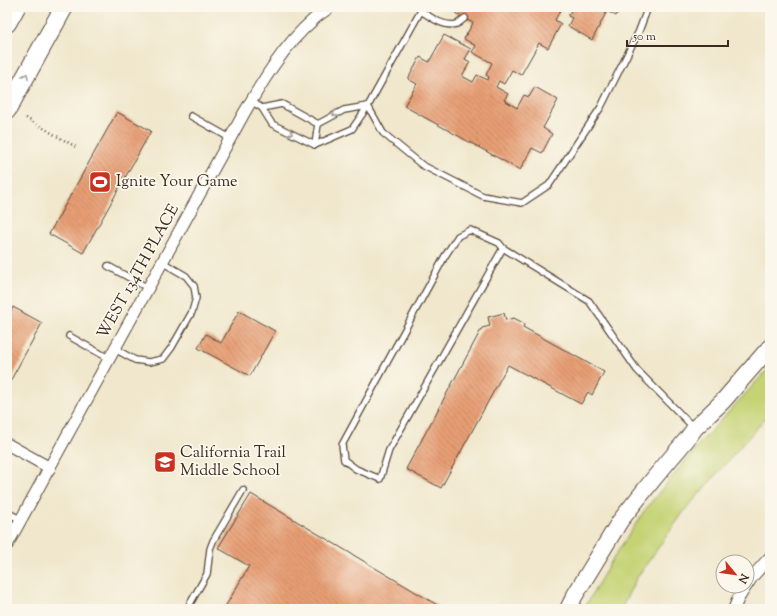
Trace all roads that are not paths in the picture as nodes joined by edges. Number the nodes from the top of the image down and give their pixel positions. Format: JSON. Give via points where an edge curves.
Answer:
{"nodes":[{"id":1,"x":16,"y":7,"type":"edge"},
{"id":2,"x":64,"y":7,"type":"edge"},
{"id":3,"x":648,"y":7,"type":"edge"},
{"id":4,"x":422,"y":9,"type":"edge"},
{"id":5,"x":324,"y":10,"type":"edge"},
{"id":6,"x":465,"y":18,"type":"dead end"},
{"id":7,"x":7,"y":23,"type":"edge"},
{"id":8,"x":251,"y":101,"type":"junction"},
{"id":9,"x":368,"y":106,"type":"junction"},
{"id":10,"x":262,"y":108,"type":"junction"},
{"id":11,"x":7,"y":110,"type":"edge"},
{"id":12,"x":191,"y":116,"type":"dead end"},
{"id":13,"x":318,"y":124,"type":"junction"},
{"id":14,"x":230,"y":138,"type":"junction"},
{"id":15,"x":315,"y":145,"type":"junction"},
{"id":16,"x":503,"y":248,"type":"junction"},
{"id":17,"x":162,"y":262,"type":"junction"},
{"id":18,"x":108,"y":266,"type":"dead end"},
{"id":19,"x":148,"y":288,"type":"junction"},
{"id":20,"x":69,"y":336,"type":"dead end"},
{"id":21,"x":770,"y":347,"type":"edge"},
{"id":22,"x":112,"y":354,"type":"junction"},
{"id":23,"x":694,"y":428,"type":"junction"},
{"id":24,"x":7,"y":444,"type":"edge"},
{"id":25,"x":50,"y":468,"type":"junction"},
{"id":26,"x":243,"y":490,"type":"dead end"},
{"id":27,"x":7,"y":512,"type":"edge"},
{"id":28,"x":21,"y":520,"type":"junction"},
{"id":29,"x":7,"y":545,"type":"edge"},
{"id":30,"x":770,"y":557,"type":"edge"},
{"id":31,"x":755,"y":574,"type":"edge"},
{"id":32,"x":741,"y":594,"type":"edge"},
{"id":33,"x":187,"y":609,"type":"edge"},
{"id":34,"x":568,"y":609,"type":"edge"},
{"id":35,"x":734,"y":609,"type":"edge"}],
"edges":[{"from":1,"to":7,"type":"main road"},
{"from":11,"to":2,"type":"main road","one_way":true},
{"from":3,"to":9,"type":"lane","via":[[639,31],[601,107],[549,185],[522,203],[483,196],[422,165],[383,132]]},
{"from":4,"to":6,"type":"lane","via":[[434,19],[446,24],[456,24]]},
{"from":4,"to":9,"type":"lane"},
{"from":5,"to":8,"type":"street","name":"WEST 134TH PLACE","via":[[296,37]]},
{"from":8,"to":10,"type":"lane"},
{"from":8,"to":14,"type":"street","name":"WEST 134TH PLACE"},
{"from":9,"to":13,"type":"lane","one_way":true,"via":[[344,110]]},
{"from":9,"to":15,"type":"lane","via":[[352,129]]},
{"from":10,"to":13,"type":"lane","via":[[282,104]]},
{"from":10,"to":15,"type":"lane","one_way":true,"via":[[272,124]]},
{"from":12,"to":14,"type":"lane"},
{"from":13,"to":15,"type":"lane"},
{"from":14,"to":17,"type":"street","name":"WEST 134TH PLACE"},
{"from":16,"to":16,"type":"lane","via":[[389,450],[380,479],[356,469],[344,460],[342,445],[458,236],[470,230],[499,243]]},
{"from":16,"to":23,"type":"lane","via":[[589,300],[637,370]]},
{"from":17,"to":19,"type":"street","name":"WEST 134TH PLACE"},
{"from":17,"to":22,"type":"lane","via":[[186,276],[194,286],[196,298],[192,312],[163,358],[149,362]]},
{"from":18,"to":19,"type":"lane"},
{"from":19,"to":22,"type":"street","name":"WEST 134TH PLACE"},
{"from":20,"to":22,"type":"lane"},
{"from":21,"to":23,"type":"street","via":[[723,401]]},
{"from":22,"to":25,"type":"street","name":"WEST 134TH PLACE"},
{"from":23,"to":34,"type":"street","via":[[620,521]]},
{"from":24,"to":25,"type":"street"},
{"from":25,"to":28,"type":"street","name":"WEST 134TH PLACE"},
{"from":26,"to":33,"type":"lane","via":[[213,541],[207,574]]},
{"from":27,"to":28,"type":"lane"},
{"from":28,"to":29,"type":"street","name":"WEST 134TH PLACE"},
{"from":30,"to":31,"type":"street"},
{"from":32,"to":35,"type":"street"}]}
